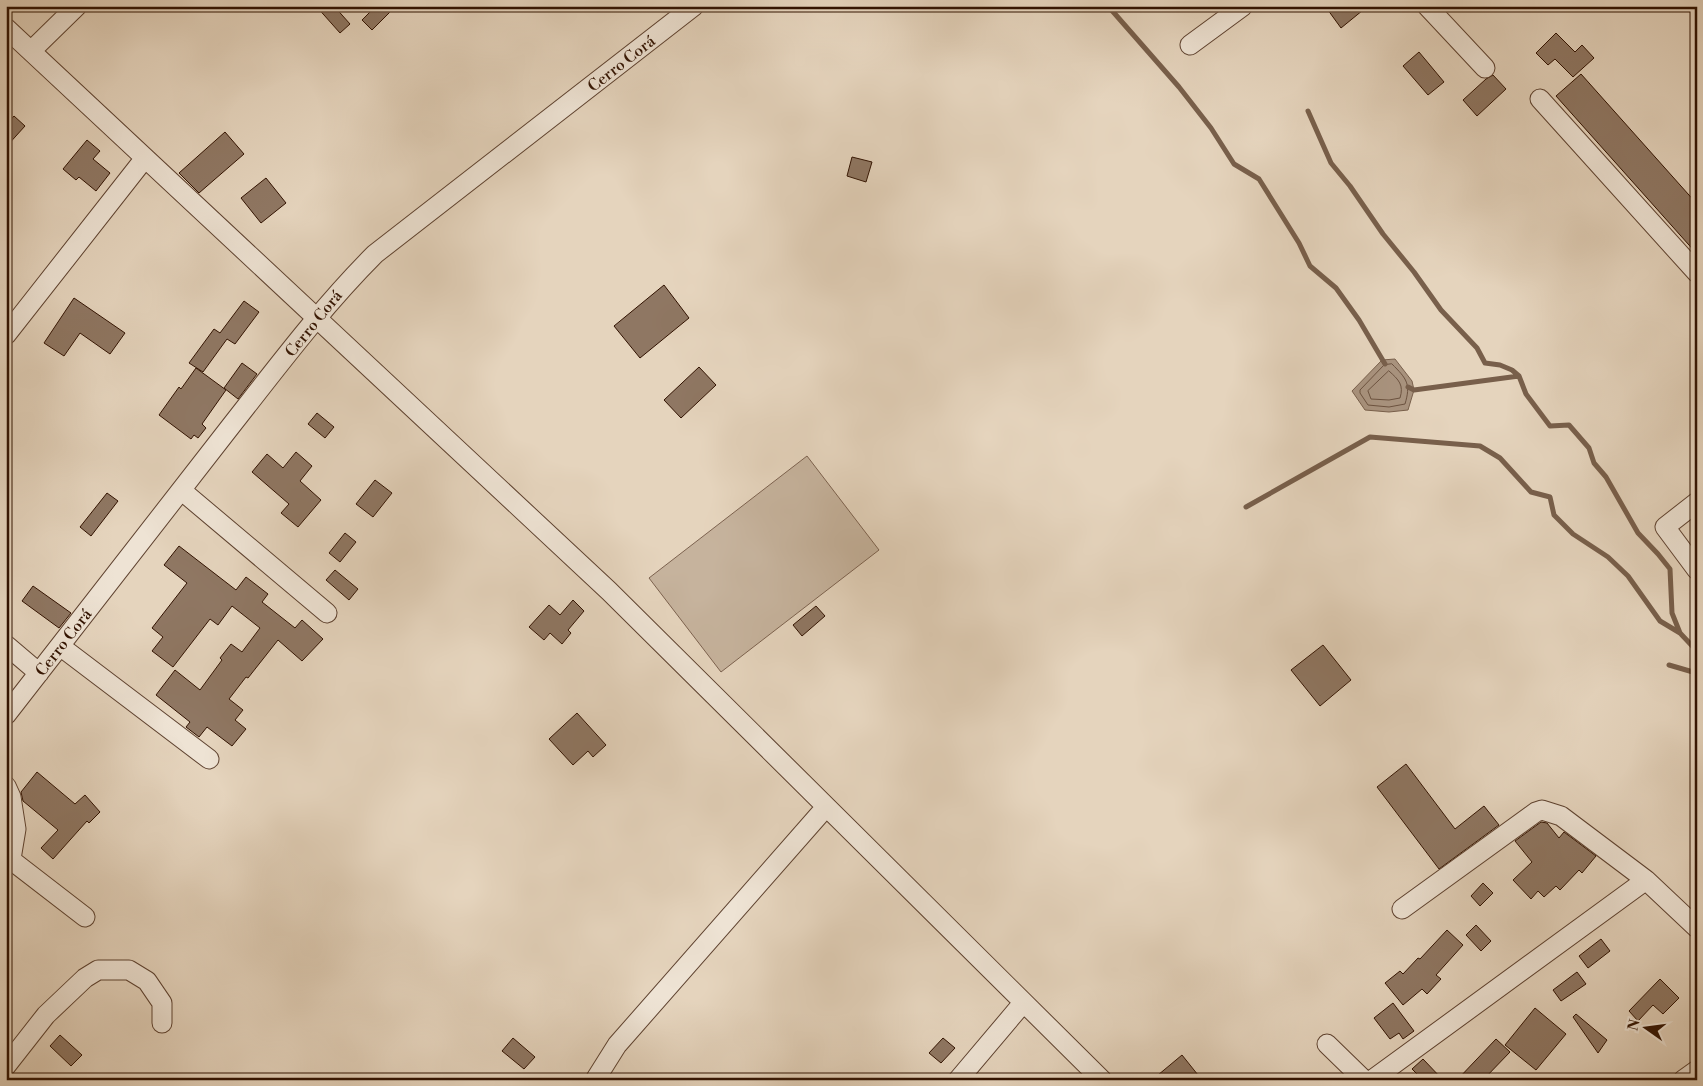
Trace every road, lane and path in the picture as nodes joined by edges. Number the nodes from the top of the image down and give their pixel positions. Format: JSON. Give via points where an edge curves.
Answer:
{"nodes":[{"id":1,"x":77,"y":6,"type":"edge"},
{"id":2,"x":694,"y":6,"type":"edge"},
{"id":3,"x":1243,"y":6,"type":"edge"},
{"id":4,"x":1427,"y":6,"type":"edge"},
{"id":5,"x":6,"y":28,"type":"edge"},
{"id":6,"x":1190,"y":45,"type":"dead end"},
{"id":7,"x":31,"y":51,"type":"junction"},
{"id":8,"x":1485,"y":68,"type":"dead end"},
{"id":9,"x":1540,"y":98,"type":"dead end"},
{"id":10,"x":145,"y":158,"type":"junction"},
{"id":11,"x":1697,"y":273,"type":"edge"},
{"id":12,"x":316,"y":318,"type":"junction"},
{"id":13,"x":6,"y":335,"type":"edge"},
{"id":14,"x":181,"y":490,"type":"junction"},
{"id":15,"x":1697,"y":502,"type":"edge"},
{"id":16,"x":1697,"y":570,"type":"edge"},
{"id":17,"x":327,"y":613,"type":"dead end"},
{"id":18,"x":6,"y":645,"type":"edge"},
{"id":19,"x":60,"y":646,"type":"junction"},
{"id":20,"x":39,"y":673,"type":"junction"},
{"id":21,"x":6,"y":715,"type":"edge"},
{"id":22,"x":208,"y":759,"type":"dead end"},
{"id":23,"x":6,"y":786,"type":"edge"},
{"id":24,"x":826,"y":807,"type":"junction"},
{"id":25,"x":9,"y":858,"type":"edge"},
{"id":26,"x":1646,"y":880,"type":"junction"},
{"id":27,"x":1402,"y":909,"type":"dead end"},
{"id":28,"x":85,"y":917,"type":"dead end"},
{"id":29,"x":1697,"y":928,"type":"edge"},
{"id":30,"x":1023,"y":1003,"type":"junction"},
{"id":31,"x":162,"y":1023,"type":"dead end"},
{"id":32,"x":1327,"y":1044,"type":"dead end"},
{"id":33,"x":6,"y":1066,"type":"edge"},
{"id":34,"x":1697,"y":1070,"type":"edge"},
{"id":35,"x":595,"y":1080,"type":"edge"},
{"id":36,"x":958,"y":1080,"type":"edge"},
{"id":37,"x":1102,"y":1080,"type":"edge"},
{"id":38,"x":1364,"y":1080,"type":"edge"},
{"id":39,"x":1372,"y":1080,"type":"edge"},
{"id":40,"x":1683,"y":1080,"type":"edge"}],
"edges":[{"from":1,"to":7,"type":"street"},
{"from":2,"to":12,"type":"street","name":"Cerro Corá","via":[[375,254]]},
{"from":3,"to":6,"type":"street"},
{"from":4,"to":8,"type":"street"},
{"from":5,"to":7,"type":"street"},
{"from":7,"to":10,"type":"street"},
{"from":9,"to":11,"type":"street"},
{"from":10,"to":12,"type":"street"},
{"from":10,"to":13,"type":"street"},
{"from":12,"to":14,"type":"street","name":"Cerro Corá"},
{"from":12,"to":24,"type":"street","via":[[609,592]]},
{"from":14,"to":17,"type":"street"},
{"from":14,"to":19,"type":"street","name":"Cerro Corá"},
{"from":15,"to":16,"type":"street","via":[[1665,526]]},
{"from":18,"to":20,"type":"street"},
{"from":19,"to":20,"type":"street","name":"Cerro Corá"},
{"from":19,"to":22,"type":"street"},
{"from":20,"to":21,"type":"street","name":"Cerro Corá"},
{"from":23,"to":25,"type":"street","via":[[16,829]]},
{"from":24,"to":30,"type":"street"},
{"from":24,"to":35,"type":"street","via":[[617,1045]]},
{"from":25,"to":28,"type":"street"},
{"from":26,"to":27,"type":"street","via":[[1561,816],[1542,810]]},
{"from":26,"to":29,"type":"street"},
{"from":26,"to":39,"type":"street"},
{"from":30,"to":36,"type":"street"},
{"from":30,"to":37,"type":"street"},
{"from":31,"to":33,"type":"street","via":[[162,1003],[147,981],[129,970],[98,970],[46,1015]]},
{"from":32,"to":38,"type":"street"},
{"from":34,"to":40,"type":"street"}]}
